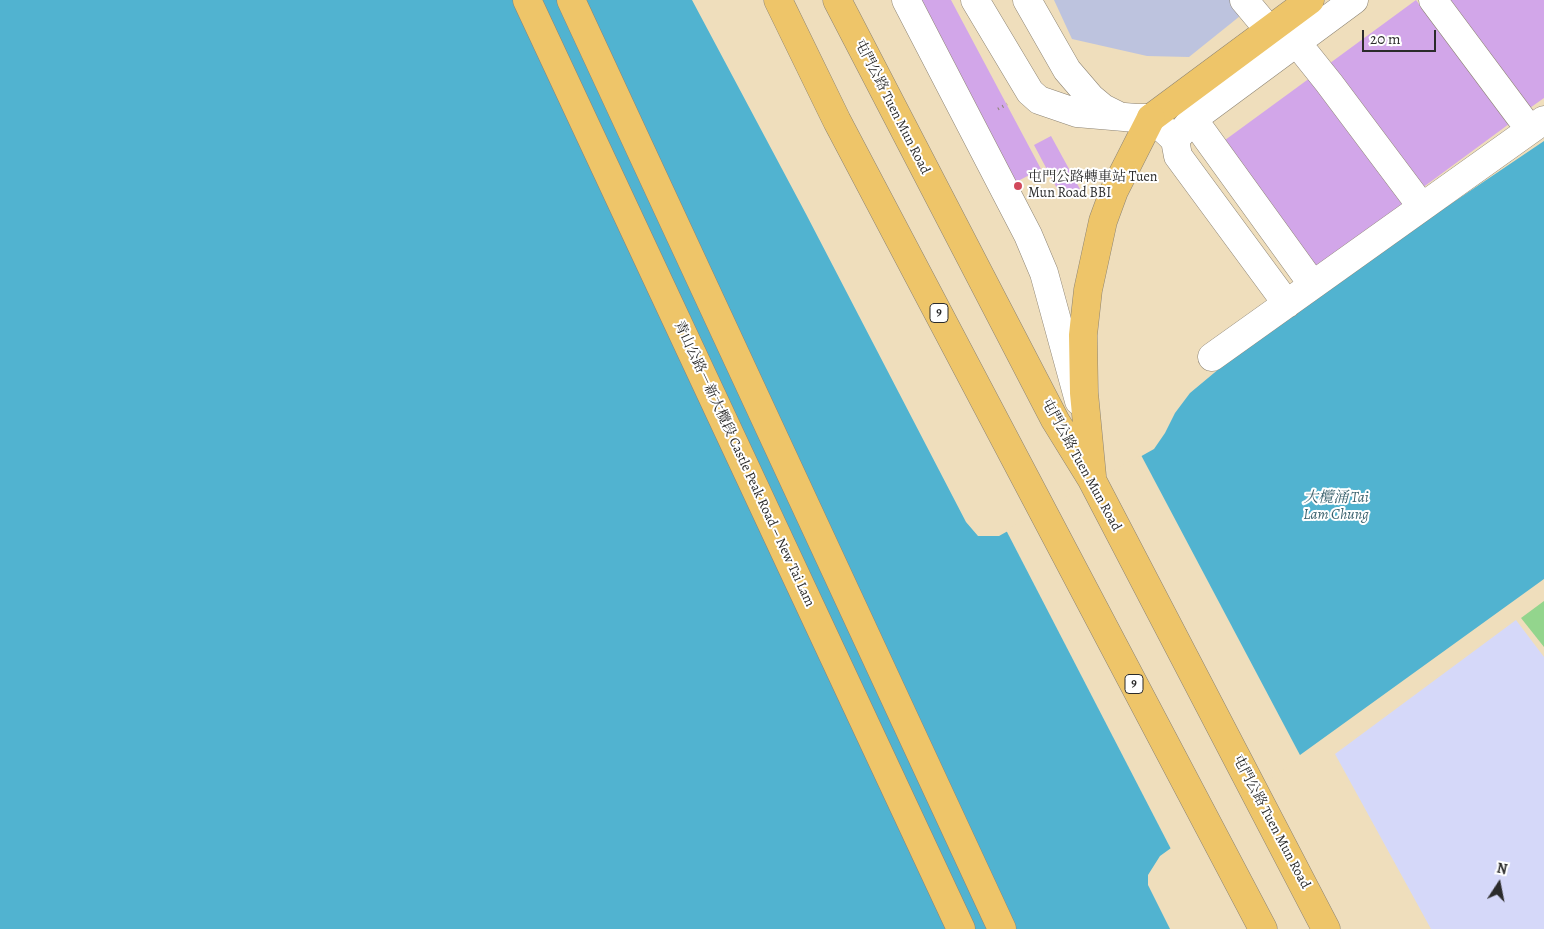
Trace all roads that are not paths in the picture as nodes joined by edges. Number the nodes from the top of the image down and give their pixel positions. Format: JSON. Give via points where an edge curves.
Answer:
{"nodes":[{"id":1,"x":527,"y":0,"type":"edge"},
{"id":2,"x":571,"y":0,"type":"edge"},
{"id":3,"x":778,"y":0,"type":"edge"},
{"id":4,"x":837,"y":0,"type":"edge"},
{"id":5,"x":906,"y":0,"type":"edge"},
{"id":6,"x":975,"y":0,"type":"edge"},
{"id":7,"x":1028,"y":0,"type":"edge"},
{"id":8,"x":1244,"y":0,"type":"edge"},
{"id":9,"x":1310,"y":0,"type":"edge"},
{"id":10,"x":1354,"y":0,"type":"edge"},
{"id":11,"x":1433,"y":0,"type":"edge"},
{"id":12,"x":1269,"y":30,"type":"junction"},
{"id":13,"x":1297,"y":43,"type":"junction"},
{"id":14,"x":1120,"y":116,"type":"junction"},
{"id":15,"x":1151,"y":118,"type":"junction"},
{"id":16,"x":1193,"y":119,"type":"junction"},
{"id":17,"x":1537,"y":125,"type":"edge"},
{"id":18,"x":1177,"y":148,"type":"junction"},
{"id":19,"x":1422,"y":207,"type":"junction"},
{"id":20,"x":1313,"y":285,"type":"junction"},
{"id":21,"x":1287,"y":304,"type":"junction"},
{"id":22,"x":1212,"y":357,"type":"dead end"},
{"id":23,"x":1088,"y":433,"type":"junction"},
{"id":24,"x":1092,"y":480,"type":"junction"},
{"id":25,"x":961,"y":929,"type":"edge"},
{"id":26,"x":1002,"y":929,"type":"edge"},
{"id":27,"x":1263,"y":929,"type":"edge"},
{"id":28,"x":1326,"y":929,"type":"edge"}],
"edges":[{"from":1,"to":25,"type":"main road","name":"青山公路－新大欖段 Castle Peak Road – New Tai Lam"},
{"from":2,"to":26,"type":"main road"},
{"from":3,"to":27,"type":"main road","number":"9","via":[[837,121]]},
{"from":4,"to":24,"type":"main road","name":"屯門公路 Tuen Mun Road","via":[[1055,420]]},
{"from":5,"to":23,"type":"lane","via":[[1031,243],[1046,281]]},
{"from":6,"to":14,"type":"lane","via":[[1025,86],[1039,100],[1077,113]]},
{"from":7,"to":14,"type":"lane","via":[[1074,78],[1103,108]]},
{"from":8,"to":12,"type":"lane"},
{"from":9,"to":12,"type":"main road"},
{"from":10,"to":13,"type":"lane"},
{"from":11,"to":17,"type":"lane"},
{"from":12,"to":15,"type":"main road"},
{"from":13,"to":16,"type":"lane"},
{"from":13,"to":19,"type":"lane"},
{"from":14,"to":15,"type":"lane"},
{"from":15,"to":18,"type":"lane"},
{"from":15,"to":23,"type":"main road","via":[[1114,191],[1103,221],[1088,290],[1083,335]]},
{"from":16,"to":18,"type":"lane"},
{"from":16,"to":20,"type":"lane"},
{"from":17,"to":19,"type":"lane"},
{"from":18,"to":21,"type":"lane"},
{"from":19,"to":20,"type":"lane"},
{"from":20,"to":21,"type":"lane"},
{"from":21,"to":22,"type":"lane"},
{"from":23,"to":24,"type":"main road"},
{"from":24,"to":28,"type":"main road","name":"屯門公路 Tuen Mun Road"}]}
